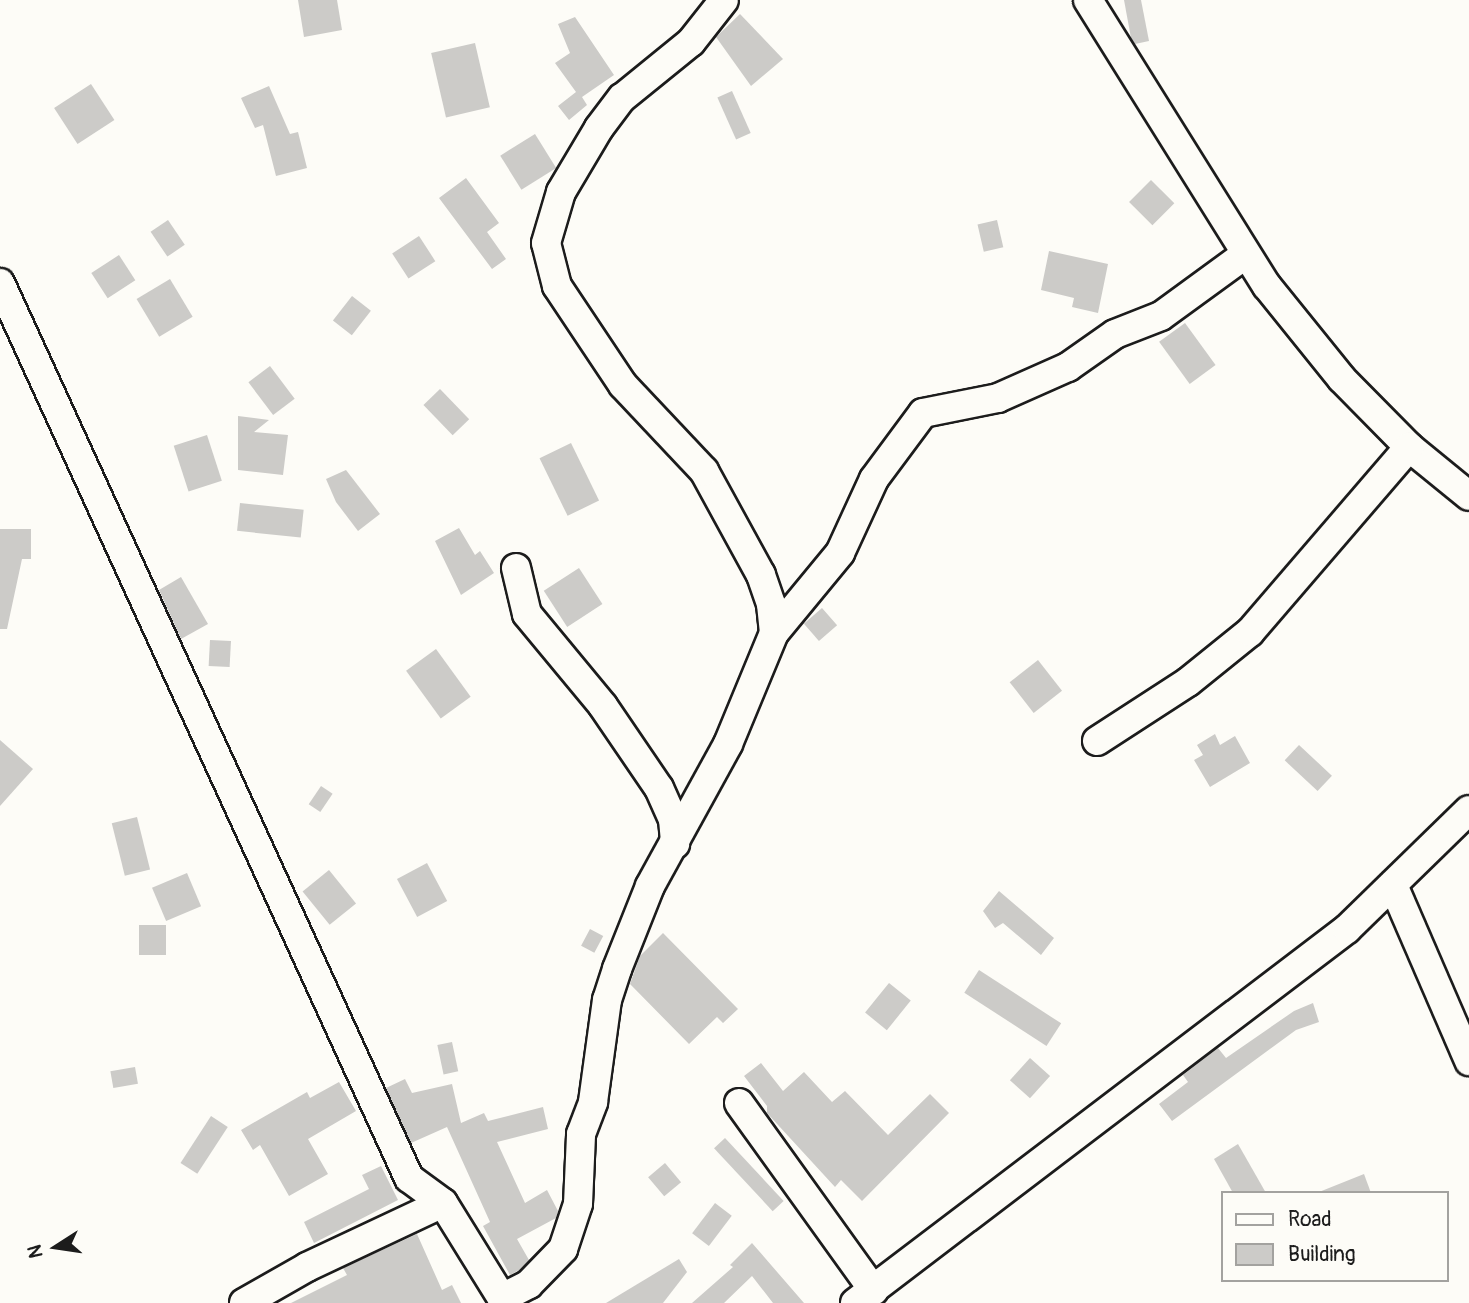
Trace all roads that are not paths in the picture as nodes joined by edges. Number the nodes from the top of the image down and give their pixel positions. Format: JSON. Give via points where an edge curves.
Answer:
{"nodes":[{"id":1,"x":724,"y":0,"type":"edge"},
{"id":2,"x":1088,"y":0,"type":"edge"},
{"id":3,"x":1246,"y":254,"type":"junction"},
{"id":4,"x":0,"y":283,"type":"edge"},
{"id":5,"x":1409,"y":447,"type":"junction"},
{"id":6,"x":1469,"y":496,"type":"edge"},
{"id":7,"x":516,"y":568,"type":"dead end"},
{"id":8,"x":774,"y":633,"type":"junction"},
{"id":9,"x":1097,"y":741,"type":"dead end"},
{"id":10,"x":1469,"y":810,"type":"edge"},
{"id":11,"x":675,"y":844,"type":"junction"},
{"id":12,"x":1393,"y":885,"type":"junction"},
{"id":13,"x":1469,"y":1061,"type":"edge"},
{"id":14,"x":739,"y":1103,"type":"dead end"},
{"id":15,"x":443,"y":1203,"type":"junction"},
{"id":16,"x":865,"y":1297,"type":"edge"},
{"id":17,"x":503,"y":1301,"type":"edge"},
{"id":18,"x":244,"y":1303,"type":"edge"}],
"edges":[{"from":1,"to":8,"type":"street","via":[[691,42],[622,98],[599,128],[561,192],[546,243],[557,286],[623,385],[704,471],[761,575]]},
{"from":2,"to":3,"type":"street"},
{"from":3,"to":5,"type":"street","via":[[1342,379]]},
{"from":3,"to":8,"type":"street","via":[[1161,316],[1115,334],[1068,367],[998,398],[923,413],[874,479],[840,553]]},
{"from":4,"to":15,"type":"street","via":[[409,1178]]},
{"from":5,"to":6,"type":"street"},
{"from":5,"to":9,"type":"street","via":[[1250,632],[1188,682]]},
{"from":7,"to":11,"type":"street","via":[[527,614],[603,706],[659,788],[673,819]]},
{"from":8,"to":11,"type":"street","via":[[728,744]]},
{"from":10,"to":12,"type":"street"},
{"from":11,"to":17,"type":"street","via":[[633,924],[607,1000],[593,1102],[581,1134],[578,1204],[564,1249],[529,1284]]},
{"from":12,"to":13,"type":"street"},
{"from":12,"to":16,"type":"street","via":[[1348,929]]},
{"from":14,"to":16,"type":"street"},
{"from":15,"to":17,"type":"street"},
{"from":15,"to":18,"type":"street","via":[[307,1267]]}]}
